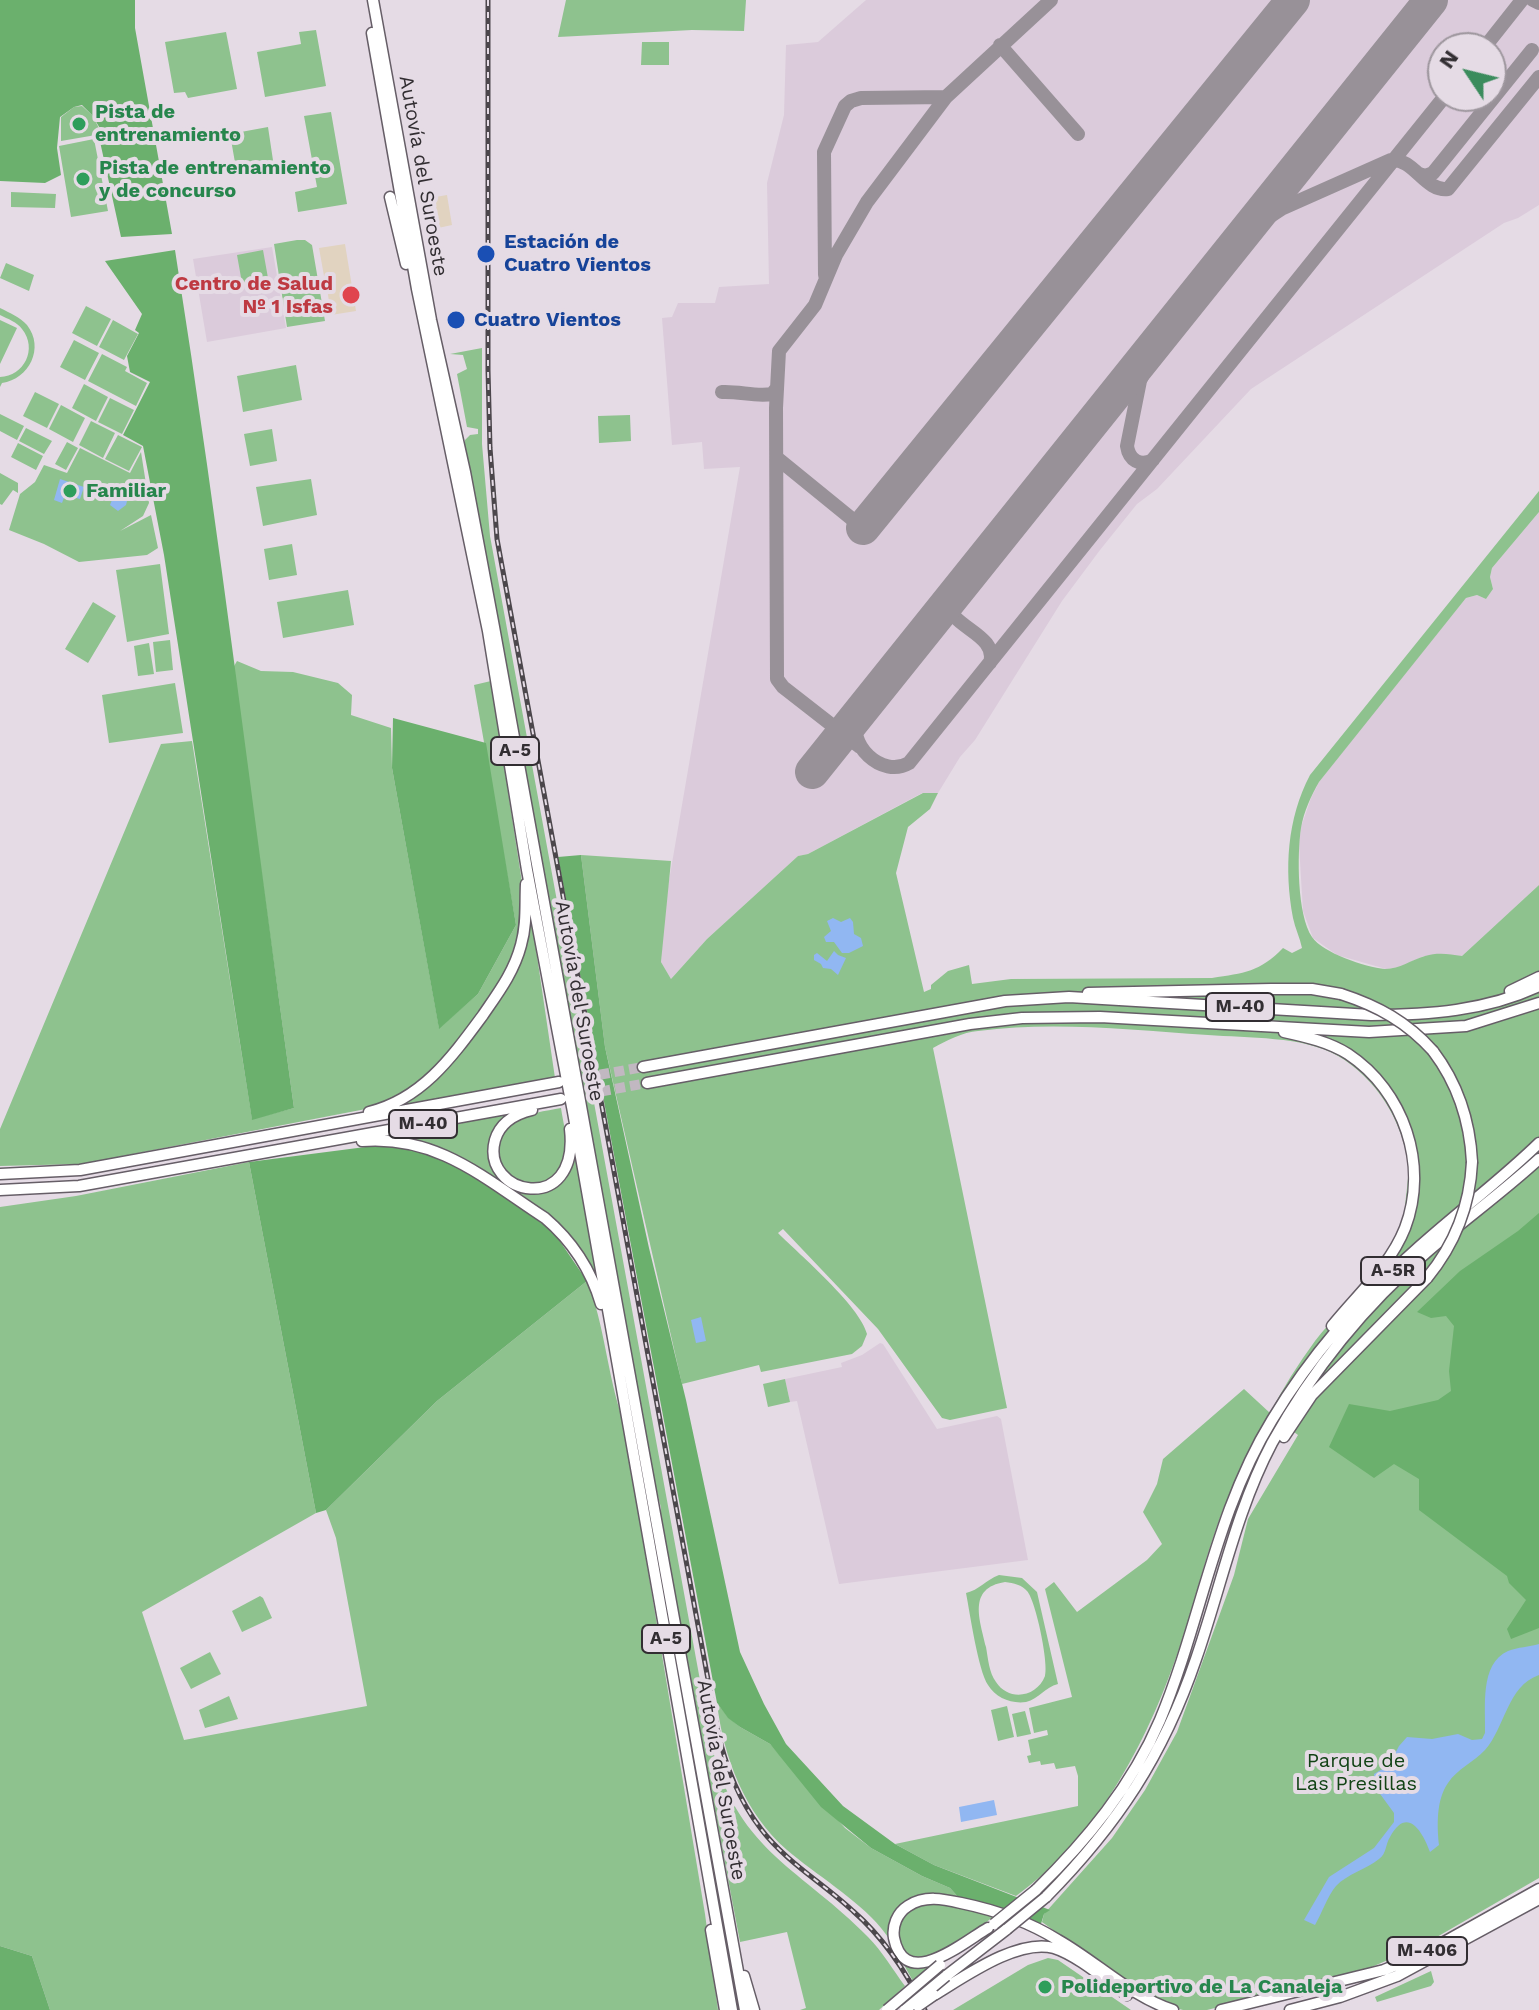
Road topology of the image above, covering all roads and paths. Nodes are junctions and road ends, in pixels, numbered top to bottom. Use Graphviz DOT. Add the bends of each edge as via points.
graph roads {
  1 [pos="366,0"];
  2 [pos="373,0"];
  3 [pos="390,197"];
  4 [pos="429,351"];
  5 [pos="527,870"];
  6 [pos="1539,977"];
  7 [pos="1539,986"];
  8 [pos="551,997"];
  9 [pos="1069,997"];
  10 [pos="1539,1003"];
  11 [pos="1480,1006"];
  12 [pos="1215,1023"];
  13 [pos="643,1067"];
  14 [pos="559,1082"];
  15 [pos="647,1083"];
  16 [pos="346,1120"];
  17 [pos="1539,1143"];
  18 [pos="284,1150"];
  19 [pos="1539,1159"];
  20 [pos="0,1174"];
  21 [pos="0,1190"];
  22 [pos="618,1370"];
  23 [pos="1271,1421"];
  24 [pos="1243,1511"];
  25 [pos="691,1785"];
  26 [pos="1539,1889"];
  27 [pos="1539,1899"];
  28 [pos="991,1926"];
  29 [pos="730,1928"];
  30 [pos="1312,2004"];
  31 [pos="725,2010"];
  32 [pos="732,2010"];
  33 [pos="745,2010"];
  34 [pos="754,2010"];
  35 [pos="887,2010"];
  36 [pos="905,2010"];
  37 [pos="913,2010"];
  38 [pos="1153,2010"];
  39 [pos="1173,2010"];
  40 [pos="1222,2010"];
  41 [pos="1281,2010"];
  42 [pos="1290,2010"];
  1 -- 4 [label="highway, Autovía del Suroeste / A-5"];
  2 -- 29 [label="highway, Autovía del Suroeste / A-5" via="491,612"];
  3 -- 4 [label="highway"];
  4 -- 5 [label="highway, Autovía del Suroeste / A-5" via="488,631"];
  5 -- 8 [label="highway, Autovía del Suroeste / A-5"];
  5 -- 16 [label="highway" via="526,926 513,967 463,1042 417,1091"];
  6 -- 11 [label="highway"];
  7 -- 11 [label="highway, M-40"];
  8 -- 18 [label="highway, M-40" via="571,1139 569,1162 548,1185 516,1186 496,1165 493,1150 508,1120 561,1099"];
  8 -- 22 [label="highway, Autovía del Suroeste / A-5"];
  9 -- 11 [label="highway, M-40" via="1371,1015"];
  9 -- 13 [label="highway, M-40" via="962,1008"];
  9 -- 24 [label="highway, bridge" via="1094,992 1271,989 1341,994 1386,1012 1413,1031 1433,1051 1461,1101 1472,1162 1458,1230 1427,1278 1312,1395"];
  10 -- 12 [label="highway, M-40" via="1466,1026 1429,1029 1369,1032"];
  12 -- 15 [label="highway, M-40" via="1022,1018"];
  12 -- 23 [label="highway" via="1311,1038 1346,1053 1392,1100 1414,1163 1411,1204 1393,1251 1316,1346"];
  14 -- 16 [label="highway, M-40"];
  16 -- 20 [label="highway, M-40" via="80,1170"];
  17 -- 23 [label="highway, A-5R" via="1385,1278 1320,1349"];
  18 -- 21 [label="highway, M-40" via="79,1186"];
  18 -- 22 [label="highway" via="382,1140 413,1143 486,1179 552,1224 581,1258 600,1300"];
  19 -- 24 [label="highway, A-5R" via="1428,1250 1356,1322 1272,1444"];
  22 -- 25 [label="highway, Autovía del Suroeste / A-5"];
  23 -- 28 [label="highway, A-5R, bridge" via="1218,1539 1188,1642 1143,1755 1079,1846"];
  24 -- 36 [label="highway, A-5R, bridge" via="1171,1726 1129,1800 1046,1897"];
  25 -- 31 [label="highway"];
  25 -- 32 [label="highway, Autovía del Suroeste / A-5"];
  26 -- 40 [label="highway, M-406" via="1393,1967"];
  27 -- 30 [label="highway, M-406" via="1410,1970"];
  28 -- 35 [label="highway, A-5R, bridge"];
  28 -- 39 [label="highway" via="944,1957 918,1963 902,1954 894,1933 902,1911 920,1900 985,1908 1060,1940 1140,1996"];
  29 -- 33 [label="highway, Autovía del Suroeste / A-5"];
  29 -- 34 [label="highway"];
  30 -- 41 [label="highway"];
  30 -- 42 [label="highway, M-406"];
  37 -- 38 [label="highway, bridge" via="992,1961 1053,1948"];
}
